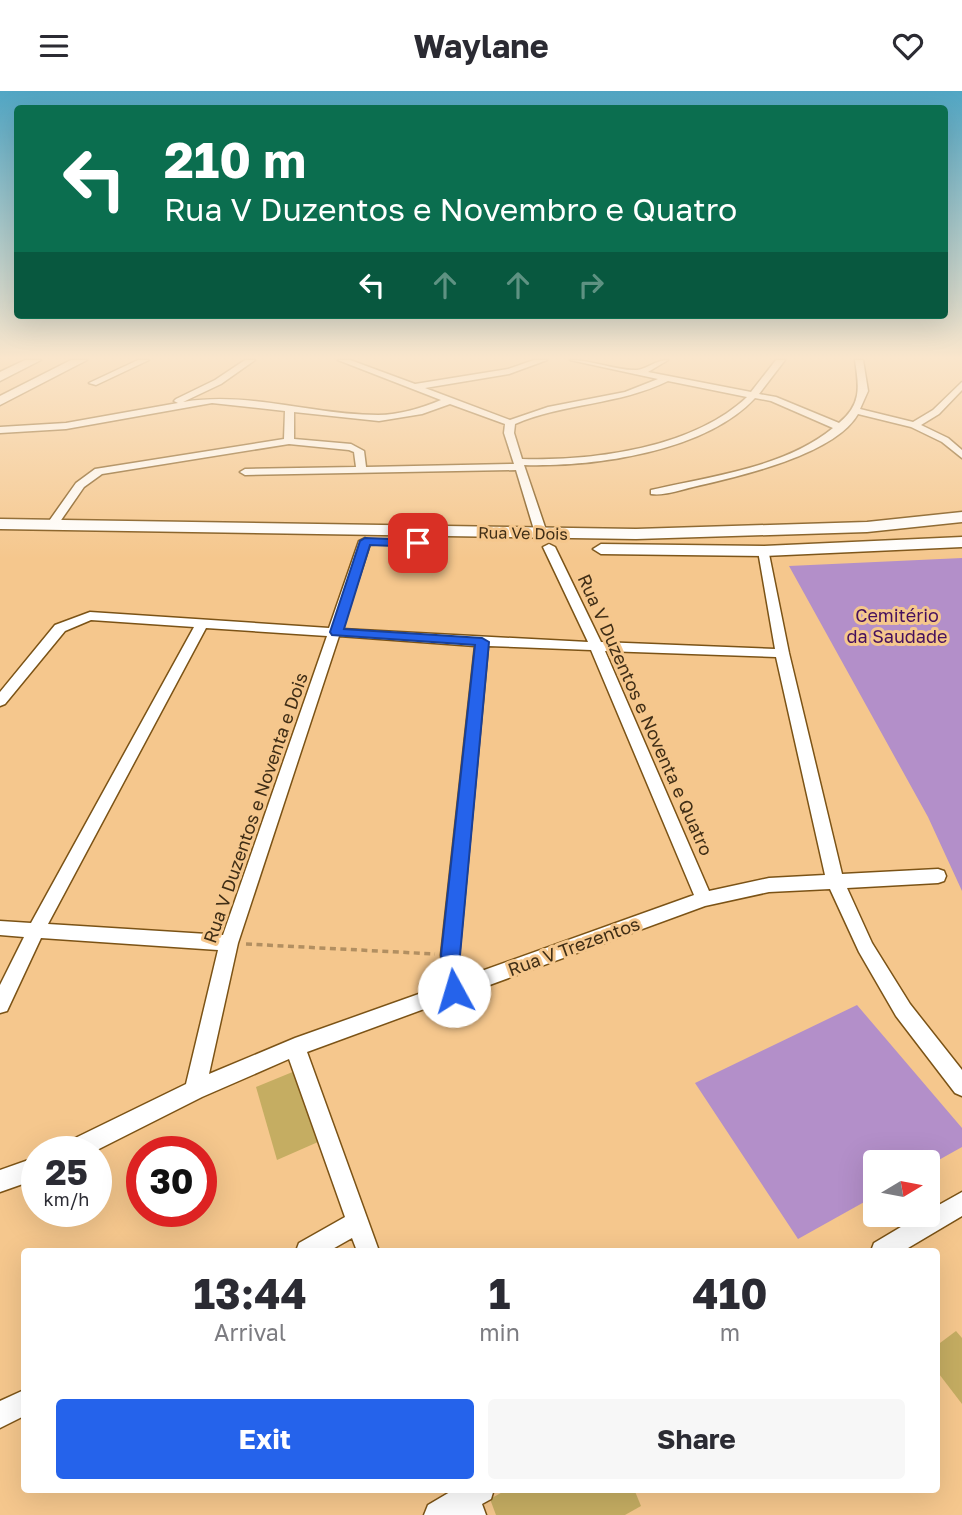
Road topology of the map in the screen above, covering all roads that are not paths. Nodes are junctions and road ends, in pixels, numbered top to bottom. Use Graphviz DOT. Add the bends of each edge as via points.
graph roads {
  1 [pos="65,426"];
  2 [pos="289,426"];
  3 [pos="510,426"];
  4 [pos="707,426"];
  5 [pos="840,426"];
  6 [pos="917,426"];
  7 [pos="0,430"];
  8 [pos="962,439"];
  9 [pos="945,440"];
  10 [pos="289,441"];
  11 [pos="962,455"];
  12 [pos="519,464"];
  13 [pos="361,470"];
  14 [pos="245,472"];
  15 [pos="655,492"];
  16 [pos="962,517"];
  17 [pos="0,524"];
  18 [pos="53,524"];
  19 [pos="0,536"];
  20 [pos="545,540"];
  21 [pos="365,541"];
  22 [pos="962,542"];
  23 [pos="764,551"];
  24 [pos="201,625"];
  25 [pos="336,632"];
  26 [pos="482,642"];
  27 [pos="596,646"];
  28 [pos="782,653"];
  29 [pos="0,701"];
  30 [pos="938,876"];
  31 [pos="835,881"];
  32 [pos="704,899"];
  33 [pos="0,928"];
  34 [pos="36,930"];
  35 [pos="229,943"];
  36 [pos="454,991"];
  37 [pos="0,1005"];
  38 [pos="295,1047"];
  39 [pos="962,1086"];
  40 [pos="195,1090"];
  41 [pos="103,1136"];
  42 [pos="21,1174"];
  43 [pos="0,1181"];
  44 [pos="962,1203"];
  45 [pos="357,1223"];
  46 [pos="312,1248"];
  47 [pos="367,1248"];
  48 [pos="886,1248"];
  49 [pos="21,1404"];
  50 [pos="0,1415"];
  51 [pos="470,1498"];
  52 [pos="438,1515"];
  1 -- 7 [label="street" via="31,440 23,440 25,430"];
  2 -- 10 [label="street"];
  3 -- 12 [label="street, Rua V Duzentos e Noventa e Quatro"];
  4 -- 12 [label="street" via="634,451 567,463"];
  5 -- 15 [label="street" via="795,455"];
  6 -- 9 [label="street"];
  8 -- 9 [label="street"];
  9 -- 11 [label="street"];
  10 -- 13 [label="street" via="351,447 359,451"];
  10 -- 18 [label="street" via="99,471 80,485"];
  12 -- 13 [label="street"];
  12 -- 20 [label="street, Rua V Duzentos e Noventa e Quatro"];
  13 -- 14 [label="street"];
  16 -- 20 [label="main road, Rua Ve Dois" via="910,525"];
  17 -- 18 [label="main road, Rua Ve Dois"];
  18 -- 20 [label="main road, Rua Ve Dois"];
  19 -- 21 [label="main road, Rua Ve Dois"];
  20 -- 21 [label="main road, Rua Ve Dois"];
  20 -- 23 [label="main road, Rua Ve Dois"];
  20 -- 27 [label="street, Rua V Duzentos e Noventa e Quatro"];
  21 -- 25 [label="street, Rua V Duzentos e Noventa e Dois"];
  22 -- 23 [label="main road, Rua Ve Dois"];
  23 -- 28 [label="street"];
  24 -- 25 [label="street"];
  24 -- 29 [label="street" via="90,616 60,628"];
  24 -- 34 [label="street"];
  25 -- 26 [label="street"];
  25 -- 35 [label="street, Rua V Duzentos e Noventa e Dois"];
  26 -- 27 [label="street"];
  26 -- 36 [label="street" via="450,955"];
  27 -- 28 [label="street"];
  27 -- 32 [label="street, Rua V Duzentos e Noventa e Quatro"];
  28 -- 31 [label="street"];
  30 -- 31 [label="street, Rua V Trezentos"];
  31 -- 32 [label="street, Rua V Trezentos" via="769,885"];
  31 -- 39 [label="street" via="865,947 903,1010"];
  32 -- 36 [label="street, Rua V Trezentos"];
  33 -- 34 [label="street"];
  34 -- 35 [label="street"];
  34 -- 37 [label="street"];
  35 -- 40 [label="street, Rua V Duzentos e Noventa e Dois"];
  36 -- 38 [label="street, Rua V Trezentos"];
  38 -- 40 [label="street, Rua V Trezentos"];
  38 -- 45 [label="street"];
  40 -- 41 [label="street, Rua V Trezentos"];
  42 -- 43 [label="street"];
  44 -- 48 [label="street"];
  45 -- 46 [label="street"];
  45 -- 47 [label="street"];
  49 -- 50 [label="street"];
  51 -- 52 [label="street"];
}
